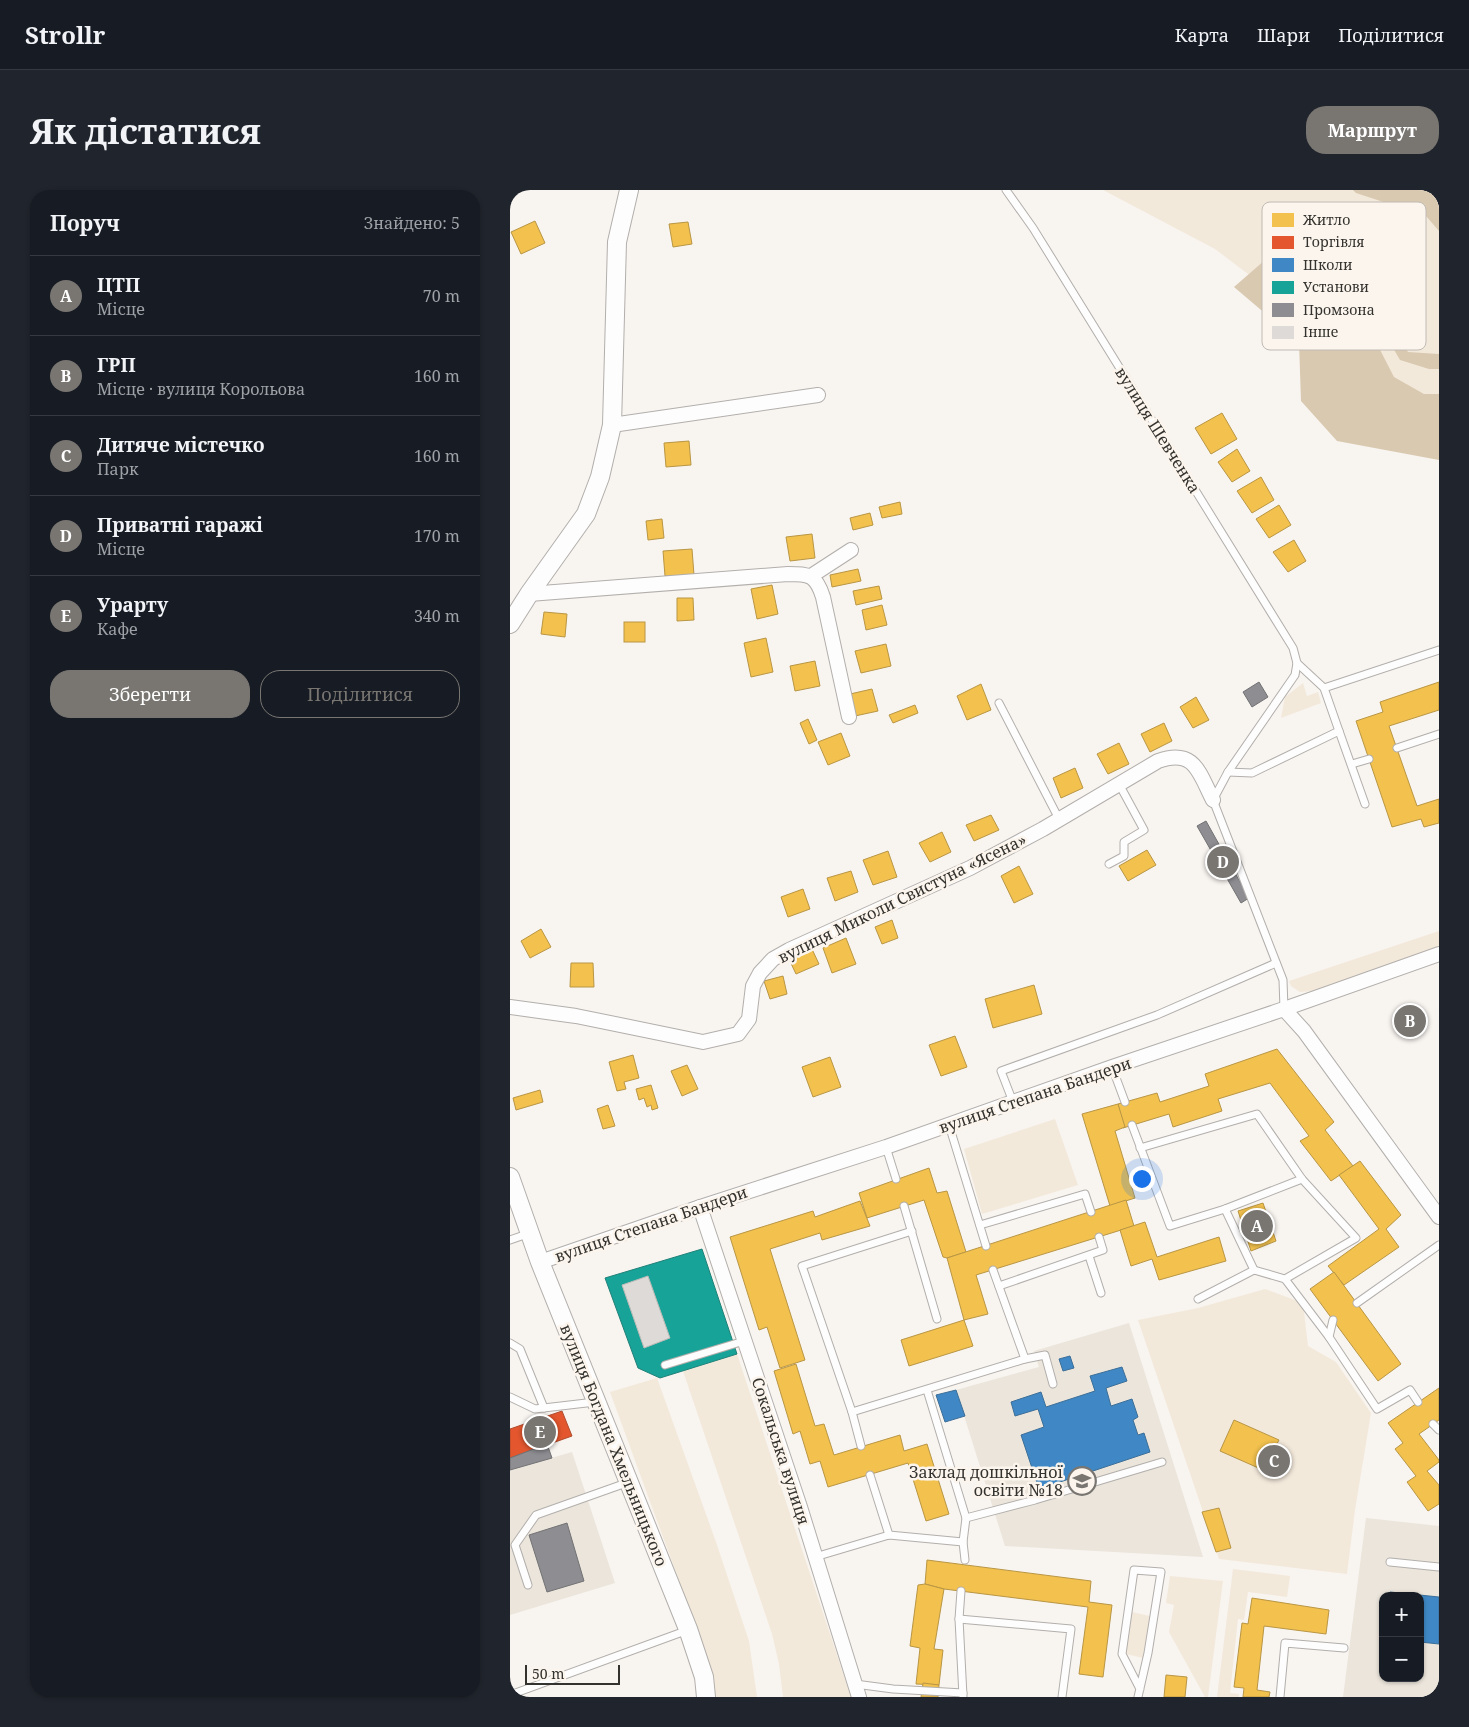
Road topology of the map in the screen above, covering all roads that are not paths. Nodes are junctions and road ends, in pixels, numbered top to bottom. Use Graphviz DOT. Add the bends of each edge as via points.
graph roads {
  1 [pos="629,190"];
  2 [pos="1006,190"];
  3 [pos="818,395"];
  4 [pos="612,425"];
  5 [pos="851,550"];
  6 [pos="811,576"];
  7 [pos="529,594"];
  8 [pos="510,624"];
  9 [pos="1439,650"];
  10 [pos="1297,663"];
  11 [pos="1324,688"];
  12 [pos="999,703"];
  13 [pos="850,717"];
  14 [pos="1339,731"];
  15 [pos="1439,734"];
  16 [pos="1397,748"];
  17 [pos="1369,759"];
  18 [pos="1352,764"];
  19 [pos="1228,772"];
  20 [pos="1119,784"];
  21 [pos="1213,800"];
  22 [pos="1365,804"];
  23 [pos="1059,819"];
  24 [pos="1109,864"];
  25 [pos="1439,954"];
  26 [pos="1276,963"];
  27 [pos="510,1007"];
  28 [pos="1284,1009"];
  29 [pos="1112,1067"];
  30 [pos="1013,1102"];
  31 [pos="1125,1102"];
  32 [pos="949,1125"];
  33 [pos="1132,1125"];
  34 [pos="886,1147"];
  35 [pos="1140,1148"];
  36 [pos="510,1177"];
  37 [pos="1302,1178"];
  38 [pos="896,1179"];
  39 [pos="904,1206"];
  40 [pos="700,1207"];
  41 [pos="1225,1209"];
  42 [pos="1091,1212"];
  43 [pos="1439,1217"];
  44 [pos="980,1225"];
  45 [pos="912,1231"];
  46 [pos="530,1233"];
  47 [pos="1099,1237"];
  48 [pos="510,1240"];
  49 [pos="986,1246"];
  50 [pos="1439,1246"];
  51 [pos="1089,1256"];
  52 [pos="540,1262"];
  53 [pos="993,1270"];
  54 [pos="1254,1270"];
  55 [pos="1285,1279"];
  56 [pos="999,1286"];
  57 [pos="1102,1293"];
  58 [pos="1198,1299"];
  59 [pos="1357,1303"];
  60 [pos="937,1319"];
  61 [pos="1333,1320"];
  62 [pos="1329,1337"];
  63 [pos="744,1341"];
  64 [pos="510,1344"];
  65 [pos="1025,1359"];
  66 [pos="665,1365"];
  67 [pos="1053,1384"];
  68 [pos="927,1390"];
  69 [pos="510,1397"];
  70 [pos="598,1402"];
  71 [pos="1418,1402"];
  72 [pos="544,1408"];
  73 [pos="852,1412"];
  74 [pos="1433,1424"];
  75 [pos="1439,1430"];
  76 [pos="861,1446"];
  77 [pos="1162,1462"];
  78 [pos="870,1475"];
  79 [pos="629,1482"];
  80 [pos="966,1518"];
  81 [pos="889,1535"];
  82 [pos="963,1542"];
  83 [pos="815,1558"];
  84 [pos="965,1560"];
  85 [pos="1390,1562"];
  86 [pos="1439,1567"];
  87 [pos="528,1585"];
  88 [pos="961,1591"];
  89 [pos="958,1619"];
  90 [pos="688,1629"];
  91 [pos="1344,1648"];
  92 [pos="1140,1689"];
  93 [pos="857,1691"];
  94 [pos="510,1695"];
  95 [pos="963,1695"];
  96 [pos="706,1697"];
  97 [pos="1062,1697"];
  98 [pos="1138,1697"];
  99 [pos="1280,1697"];
  1 -- 4 [label="street" via="617,242"];
  2 -- 10 [label="lane, вулиця Шевченка" via="1293,648"];
  3 -- 4 [label="street"];
  4 -- 7 [label="street" via="600,477 586,514"];
  5 -- 6 [label="street"];
  6 -- 7 [label="street" via="788,574"];
  6 -- 13 [label="street" via="818,583 823,597"];
  7 -- 8 [label="street"];
  9 -- 11 [label="lane"];
  10 -- 11 [label="lane"];
  10 -- 19 [label="lane" via="1295,675"];
  11 -- 14 [label="lane"];
  12 -- 23 [label="lane"];
  14 -- 18 [label="lane"];
  14 -- 19 [label="lane" via="1252,773"];
  15 -- 16 [label="lane"];
  17 -- 18 [label="lane"];
  18 -- 22 [label="lane"];
  19 -- 21 [label="lane"];
  20 -- 21 [label="street, вулиця Миколи Свистуна «Ясена»" via="1171,756 1194,764"];
  20 -- 23 [label="street, вулиця Миколи Свистуна «Ясена»"];
  20 -- 24 [label="lane" via="1144,830 1124,842 1124,856"];
  21 -- 26 [label="lane"];
  23 -- 27 [label="street, вулиця Миколи Свистуна «Ясена»" via="970,868 773,960 753,986 749,1018 738,1034 704,1042 566,1014"];
  25 -- 28 [label="street, вулиця Степана Бандери"];
  26 -- 28 [label="lane" via="1283,980"];
  26 -- 30 [label="lane" via="1157,1015 1001,1071"];
  28 -- 29 [label="street, вулиця Степана Бандери"];
  28 -- 43 [label="street" via="1304,1031"];
  29 -- 30 [label="street, вулиця Степана Бандери"];
  29 -- 31 [label="lane"];
  30 -- 32 [label="street, вулиця Степана Бандери"];
  32 -- 34 [label="street, вулиця Степана Бандери"];
  32 -- 44 [label="lane"];
  33 -- 35 [label="lane"];
  34 -- 38 [label="lane"];
  34 -- 40 [label="street, вулиця Степана Бандери"];
  35 -- 37 [label="lane" via="1257,1114"];
  35 -- 41 [label="lane" via="1170,1226"];
  36 -- 46 [label="street, вулиця Богдана Хмельницького"];
  37 -- 41 [label="lane"];
  37 -- 55 [label="lane" via="1356,1238"];
  39 -- 45 [label="lane"];
  40 -- 52 [label="street, вулиця Степана Бандери"];
  40 -- 63 [label="street, Сокальська вулиця"];
  41 -- 54 [label="lane"];
  42 -- 44 [label="lane" via="1085,1194"];
  44 -- 49 [label="lane"];
  45 -- 60 [label="lane"];
  45 -- 73 [label="lane" via="802,1266"];
  46 -- 48 [label="lane"];
  46 -- 52 [label="street, вулиця Богдана Хмельницького"];
  47 -- 51 [label="lane" via="1103,1250"];
  50 -- 59 [label="lane"];
  51 -- 56 [label="lane"];
  51 -- 57 [label="lane"];
  52 -- 70 [label="street, вулиця Богдана Хмельницького"];
  53 -- 56 [label="lane"];
  54 -- 55 [label="lane"];
  54 -- 58 [label="lane"];
  55 -- 62 [label="lane"];
  56 -- 65 [label="lane"];
  61 -- 62 [label="lane"];
  62 -- 71 [label="lane" via="1377,1409 1410,1390"];
  63 -- 66 [label="lane"];
  63 -- 83 [label="street, Сокальська вулиця"];
  64 -- 72 [label="lane" via="520,1349"];
  65 -- 67 [label="lane" via="1045,1355"];
  65 -- 68 [label="lane"];
  68 -- 73 [label="lane"];
  68 -- 80 [label="lane"];
  69 -- 72 [label="lane" via="535,1409"];
  70 -- 72 [label="lane"];
  70 -- 79 [label="street, вулиця Богдана Хмельницького"];
  73 -- 76 [label="lane"];
  74 -- 75 [label="lane"];
  77 -- 80 [label="lane"];
  78 -- 81 [label="lane"];
  79 -- 87 [label="lane" via="536,1515 515,1545"];
  79 -- 90 [label="street, вулиця Богдана Хмельницького"];
  80 -- 82 [label="lane"];
  81 -- 82 [label="lane"];
  81 -- 83 [label="lane"];
  82 -- 84 [label="lane"];
  83 -- 93 [label="street, Сокальська вулиця"];
  85 -- 86 [label="lane"];
  88 -- 89 [label="lane"];
  89 -- 95 [label="lane"];
  89 -- 97 [label="lane" via="1071,1630"];
  90 -- 94 [label="lane"];
  90 -- 96 [label="street, вулиця Богдана Хмельницького" via="704,1677"];
  91 -- 99 [label="lane" via="1286,1643"];
  92 -- 92 [label="lane" via="1122,1654 1134,1570 1161,1572"];
  92 -- 98 [label="lane"];
  93 -- 95 [label="lane" via="893,1689"];
}
